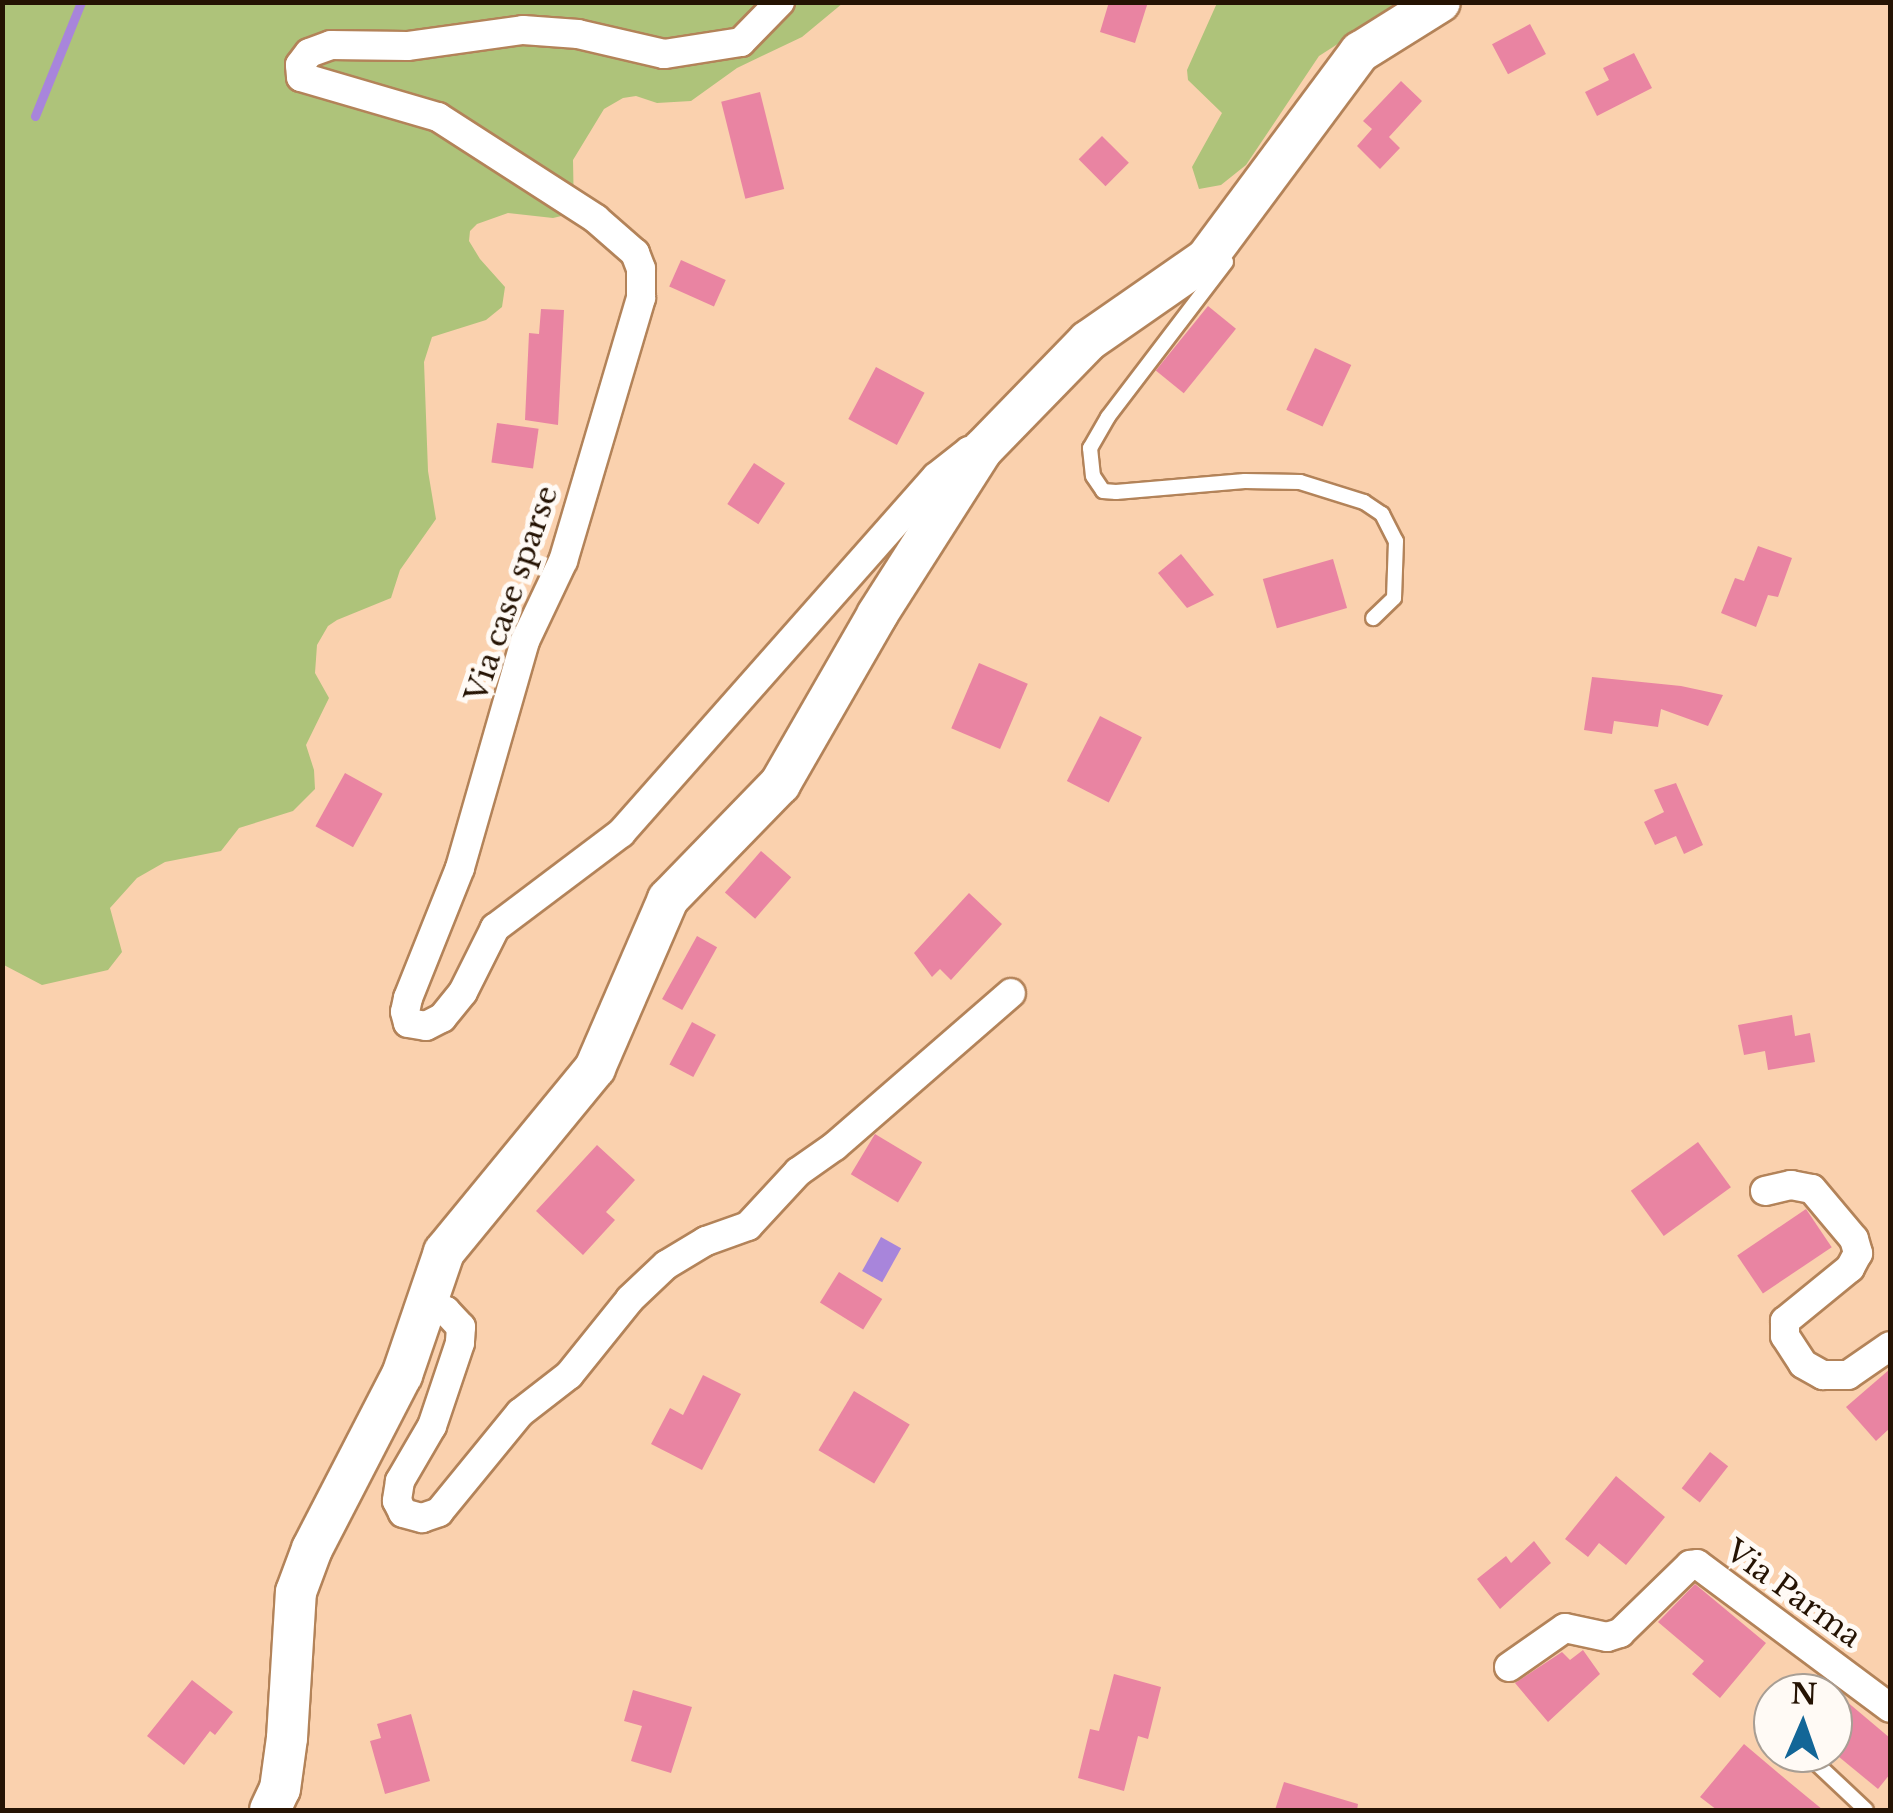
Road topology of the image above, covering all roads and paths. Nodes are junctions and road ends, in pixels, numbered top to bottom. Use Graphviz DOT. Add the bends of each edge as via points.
graph roads {
  1 [pos="780,2"];
  2 [pos="1440,2"];
  3 [pos="1232,224"];
  4 [pos="982,450"];
  5 [pos="1373,618"];
  6 [pos="1011,994"];
  7 [pos="1765,1191"];
  8 [pos="425,1304"];
  9 [pos="1890,1346"];
  10 [pos="1509,1667"];
  11 [pos="1890,1708"];
  12 [pos="1827,1773"];
  13 [pos="270,1810"];
  14 [pos="1866,1810"];
  1 -- 4 [label="street, Via case sparse" via="741,42 664,54 578,34 523,30 407,46 330,45 309,52 300,65 301,77 438,117 596,219 635,252 641,268 641,298 563,561 525,641 460,868 408,998 408,1023 426,1026 442,1018 496,928 621,834 936,477 969,451"];
  2 -- 3 [label="street" via="1360,52"];
  3 -- 4 [label="street" via="1206,259 1088,340"];
  3 -- 5 [label="lane" via="1238,238 1223,268 1090,448 1092,476 1103,491 1300,482 1364,502 1382,514 1396,540 1394,598"];
  4 -- 8 [label="street" via="780,784 668,899 595,1068 444,1252"];
  6 -- 8 [label="street" via="798,1172 748,1226 666,1265 568,1375 520,1413 438,1512 422,1518 403,1513 396,1502 400,1481 432,1426 461,1327 446,1311"];
  7 -- 9 [label="street" via="1812,1189 1854,1238 1858,1253 1850,1268 1785,1320 1784,1336 1803,1364 1822,1375 1848,1375"];
  8 -- 13 [label="street" via="402,1376 296,1592 287,1738"];
  10 -- 11 [label="street, Via Parma" via="1565,1628 1607,1637 1620,1633 1698,1564"];
  12 -- 14 [label="lane"];
}
